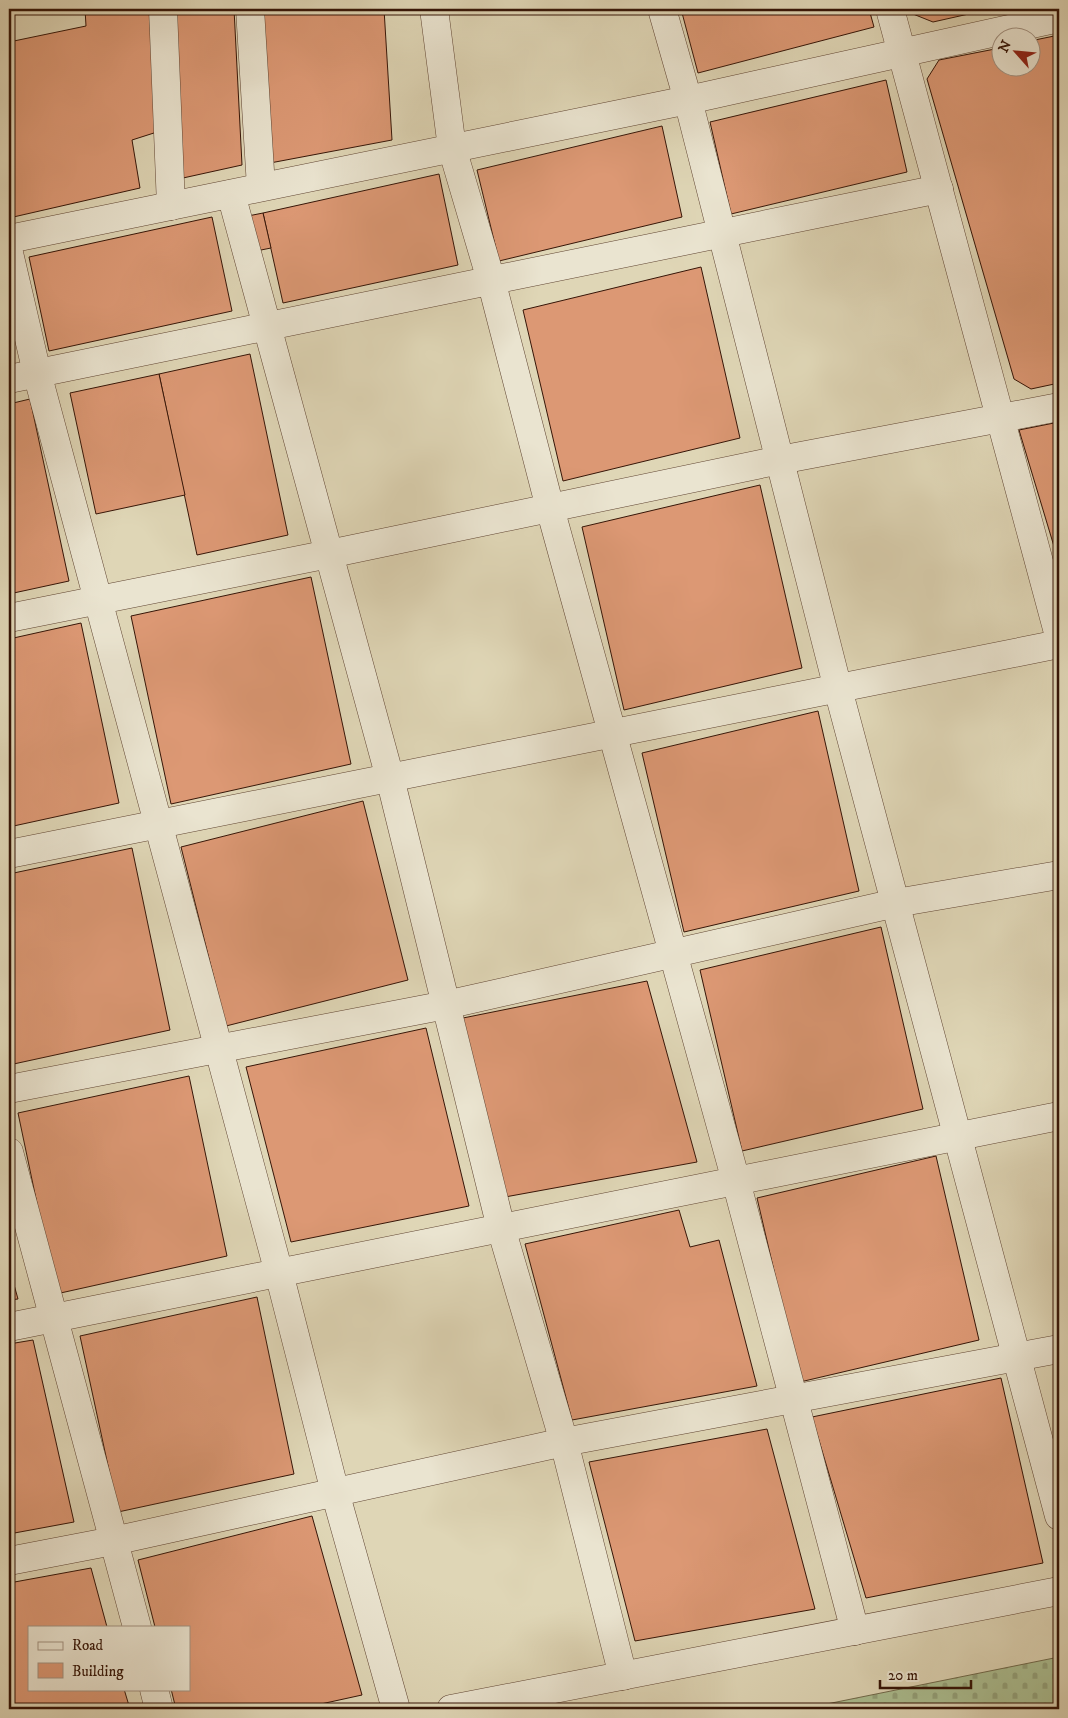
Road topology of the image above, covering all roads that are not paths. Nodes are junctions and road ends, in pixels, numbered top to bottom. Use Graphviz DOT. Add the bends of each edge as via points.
graph roads {
  1 [pos="163,9"];
  2 [pos="250,9"];
  3 [pos="434,9"];
  4 [pos="662,9"];
  5 [pos="890,9"];
  6 [pos="1059,18"];
  7 [pos="902,52"];
  8 [pos="688,100"];
  9 [pos="452,148"];
  10 [pos="261,188"];
  11 [pos="939,189"];
  12 [pos="231,194"];
  13 [pos="171,206"];
  14 [pos="722,231"];
  15 [pos="9,239"];
  16 [pos="9,253"];
  17 [pos="491,280"];
  18 [pos="268,327"];
  19 [pos="37,373"];
  20 [pos="9,379"];
  21 [pos="1059,407"];
  22 [pos="1001,419"];
  23 [pos="780,460"];
  24 [pos="550,508"];
  25 [pos="329,554"];
  26 [pos="98,600"];
  27 [pos="9,618"];
  28 [pos="1059,636"];
  29 [pos="1059,644"];
  30 [pos="838,689"];
  31 [pos="612,734"];
  32 [pos="390,778"];
  33 [pos="158,824"];
  34 [pos="9,854"];
  35 [pos="1059,875"];
  36 [pos="896,903"];
  37 [pos="673,954"];
  38 [pos="446,1005"];
  39 [pos="218,1049"];
  40 [pos="9,1089"];
  41 [pos="1059,1116"];
  42 [pos="959,1136"];
  43 [pos="9,1152"];
  44 [pos="736,1181"];
  45 [pos="501,1228"];
  46 [pos="279,1273"];
  47 [pos="53,1318"];
  48 [pos="9,1327"];
  49 [pos="1059,1349"];
  50 [pos="1018,1357"];
  51 [pos="793,1399"];
  52 [pos="564,1442"];
  53 [pos="336,1492"];
  54 [pos="1059,1516"];
  55 [pos="113,1541"];
  56 [pos="9,1561"];
  57 [pos="1059,1591"];
  58 [pos="137,1626"];
  59 [pos="855,1631"];
  60 [pos="623,1676"];
  61 [pos="154,1690"];
  62 [pos="159,1709"];
  63 [pos="396,1709"];
  64 [pos="451,1709"];
  1 -- 13 [label="street"];
  2 -- 10 [label="street"];
  3 -- 9 [label="street"];
  4 -- 8 [label="street"];
  5 -- 7 [label="street"];
  6 -- 7 [label="street"];
  7 -- 8 [label="street"];
  7 -- 11 [label="street"];
  8 -- 9 [label="street"];
  8 -- 14 [label="street"];
  9 -- 10 [label="street"];
  9 -- 17 [label="street"];
  10 -- 12 [label="street"];
  11 -- 14 [label="street"];
  11 -- 22 [label="street"];
  12 -- 13 [label="street"];
  12 -- 18 [label="street"];
  13 -- 15 [label="street"];
  14 -- 17 [label="street"];
  14 -- 23 [label="street"];
  16 -- 19 [label="street"];
  17 -- 18 [label="street"];
  17 -- 24 [label="street"];
  18 -- 19 [label="street"];
  18 -- 25 [label="street"];
  19 -- 20 [label="street"];
  19 -- 26 [label="street"];
  21 -- 22 [label="street"];
  22 -- 23 [label="street"];
  22 -- 28 [label="street"];
  23 -- 24 [label="street"];
  23 -- 30 [label="street"];
  24 -- 25 [label="street"];
  24 -- 31 [label="street"];
  25 -- 26 [label="street"];
  25 -- 32 [label="street"];
  26 -- 27 [label="street"];
  26 -- 33 [label="street"];
  29 -- 30 [label="street"];
  30 -- 31 [label="street"];
  30 -- 36 [label="street"];
  31 -- 32 [label="street"];
  31 -- 37 [label="street"];
  32 -- 33 [label="street"];
  32 -- 38 [label="street"];
  33 -- 34 [label="street"];
  33 -- 39 [label="street"];
  35 -- 36 [label="street"];
  36 -- 37 [label="street"];
  36 -- 42 [label="street"];
  37 -- 38 [label="street"];
  37 -- 44 [label="street"];
  38 -- 39 [label="street"];
  38 -- 45 [label="street"];
  39 -- 40 [label="street"];
  39 -- 46 [label="street"];
  41 -- 42 [label="street"];
  42 -- 44 [label="street"];
  42 -- 50 [label="street"];
  43 -- 47 [label="street"];
  44 -- 45 [label="street"];
  44 -- 51 [label="street"];
  45 -- 46 [label="street"];
  45 -- 52 [label="street"];
  46 -- 47 [label="street"];
  46 -- 53 [label="street"];
  47 -- 48 [label="street"];
  47 -- 55 [label="street"];
  49 -- 50 [label="street"];
  50 -- 51 [label="street"];
  50 -- 54 [label="street"];
  51 -- 52 [label="street"];
  51 -- 59 [label="street"];
  52 -- 53 [label="street"];
  52 -- 60 [label="street"];
  53 -- 55 [label="street"];
  53 -- 63 [label="street"];
  55 -- 56 [label="street"];
  55 -- 58 [label="street"];
  57 -- 59 [label="street"];
  59 -- 60 [label="street"];
  60 -- 64 [label="street"];
  61 -- 62 [label="street"];
}
